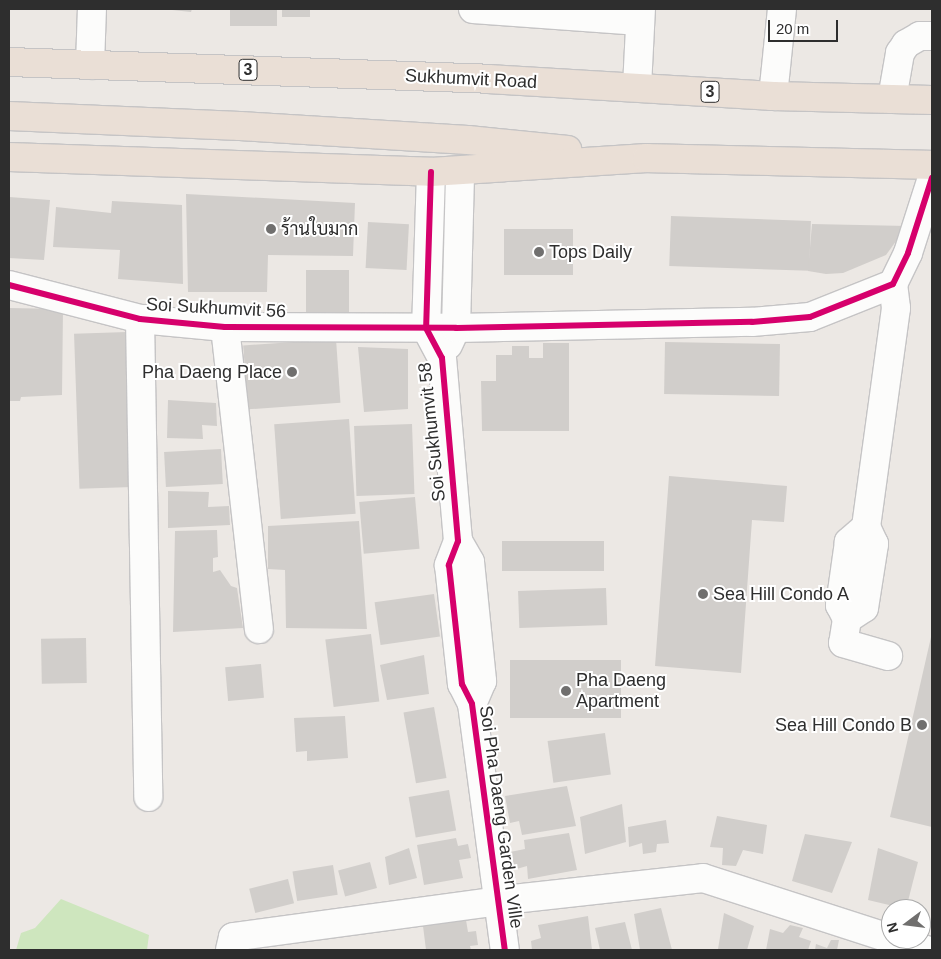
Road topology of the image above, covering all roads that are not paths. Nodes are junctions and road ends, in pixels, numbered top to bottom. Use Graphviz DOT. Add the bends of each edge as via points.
graph roads {
  1 [pos="92,9"];
  2 [pos="473,9"];
  3 [pos="782,9"];
  4 [pos="641,15"];
  5 [pos="932,36"];
  6 [pos="9,62"];
  7 [pos="90,65"];
  8 [pos="637,87"];
  9 [pos="773,96"];
  10 [pos="892,99"];
  11 [pos="932,100"];
  12 [pos="9,116"];
  13 [pos="9,157"];
  14 [pos="647,158"];
  15 [pos="932,164"];
  16 [pos="460,171"];
  17 [pos="432,172"];
  18 [pos="932,178"];
  19 [pos="893,284"];
  20 [pos="9,285"];
  21 [pos="140,319"];
  22 [pos="225,326"];
  23 [pos="426,328"];
  24 [pos="456,328"];
  25 [pos="442,358"];
  26 [pos="458,541"];
  27 [pos="259,629"];
  28 [pos="888,656"];
  29 [pos="148,797"];
  30 [pos="498,901"];
  31 [pos="230,950"];
  32 [pos="505,950"];
  33 [pos="926,950"];
  1 -- 7 [label="street"];
  2 -- 4 [label="street"];
  3 -- 9 [label="street"];
  4 -- 8 [label="street"];
  5 -- 10 [label="street" via="920,36 906,44 900,53"];
  6 -- 7 [label="highway, Sukhumvit Road / 3"];
  7 -- 8 [label="highway, Sukhumvit Road / 3" via="488,78"];
  8 -- 9 [label="highway, Sukhumvit Road / 3"];
  9 -- 10 [label="highway, Sukhumvit Road / 3"];
  10 -- 11 [label="highway, Sukhumvit Road / 3"];
  12 -- 14 [label="highway" via="468,140"];
  13 -- 17 [label="highway"];
  14 -- 15 [label="highway"];
  14 -- 16 [label="highway"];
  16 -- 17 [label="highway"];
  16 -- 24 [label="street, Soi Sukhumvit 58"];
  17 -- 23 [label="street"];
  18 -- 19 [label="street" via="908,253"];
  19 -- 24 [label="street, Soi Sukhumvit 56" via="810,317 752,322"];
  19 -- 28 [label="street" via="896,308 866,527 874,544 864,608 847,619 843,643"];
  20 -- 21 [label="street, Soi Sukhumvit 56"];
  21 -- 22 [label="street, Soi Sukhumvit 56"];
  21 -- 29 [label="street"];
  22 -- 23 [label="street, Soi Sukhumvit 56"];
  22 -- 27 [label="street"];
  23 -- 24 [label="street, Soi Sukhumvit 56"];
  23 -- 25 [label="street, Soi Sukhumvit 58"];
  24 -- 25 [label="street, Soi Sukhumvit 58"];
  25 -- 26 [label="street, Soi Sukhumvit 58"];
  26 -- 30 [label="street, Soi Pha Daeng Garden Ville" via="470,562 482,682 472,704"];
  30 -- 31 [label="street" via="232,937"];
  30 -- 32 [label="street, Soi Pha Daeng Garden Ville"];
  30 -- 33 [label="street" via="703,878"];
}
